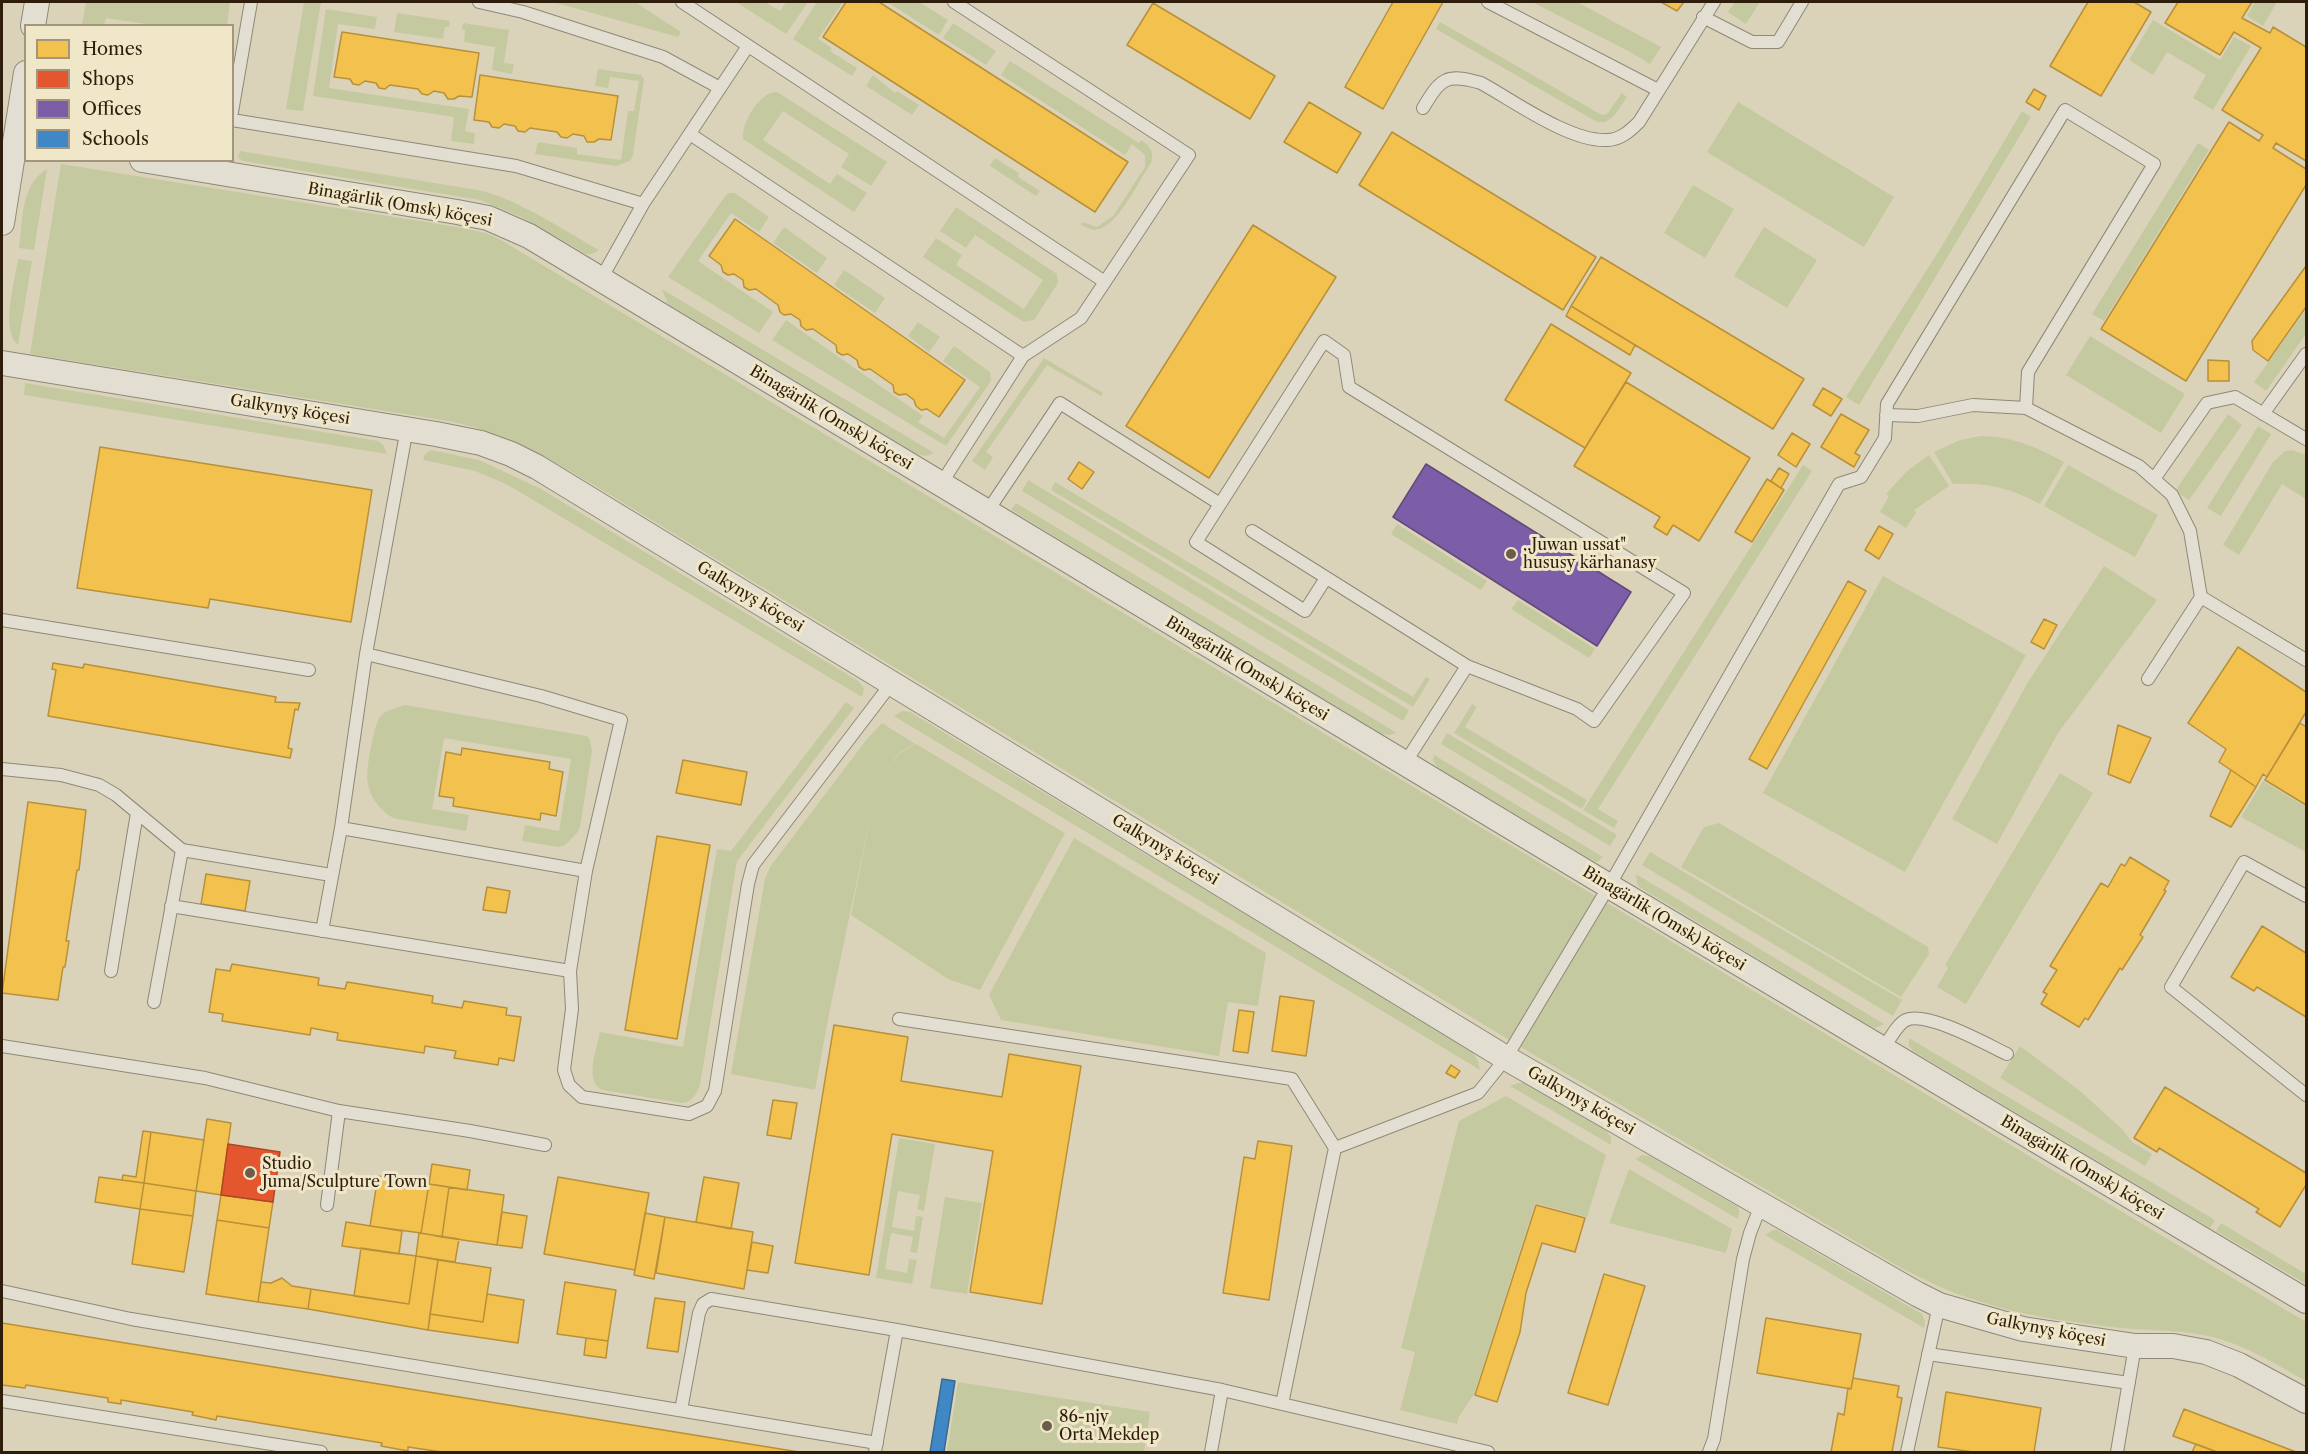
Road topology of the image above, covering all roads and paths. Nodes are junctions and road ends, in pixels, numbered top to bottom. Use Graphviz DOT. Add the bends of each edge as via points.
graph roads {
  1 [pos="37,2"];
  2 [pos="251,2"];
  3 [pos="479,2"];
  4 [pos="682,2"];
  5 [pos="954,2"];
  6 [pos="1488,2"];
  7 [pos="1714,2"];
  8 [pos="1802,2"];
  9 [pos="1703,17"];
  10 [pos="33,24"];
  11 [pos="748,45"];
  12 [pos="24,84"];
  13 [pos="720,88"];
  14 [pos="1658,90"];
  15 [pos="234,100"];
  16 [pos="1423,108"];
  17 [pos="234,120"];
  18 [pos="690,134"];
  19 [pos="14,140"];
  20 [pos="164,162"];
  21 [pos="220,167"];
  22 [pos="643,204"];
  23 [pos="2,223"];
  24 [pos="601,279"];
  25 [pos="1105,282"];
  26 [pos="2307,354"];
  27 [pos="1023,356"];
  28 [pos="2,363"];
  29 [pos="2026,408"];
  30 [pos="2263,414"];
  31 [pos="1886,415"];
  32 [pos="407,428"];
  33 [pos="2307,439"];
  34 [pos="2154,479"];
  35 [pos="941,483"];
  36 [pos="1220,504"];
  37 [pos="987,512"];
  38 [pos="1252,531"];
  39 [pos="1326,578"];
  40 [pos="2201,597"];
  41 [pos="2,620"];
  42 [pos="366,654"];
  43 [pos="2307,660"];
  44 [pos="1467,666"];
  45 [pos="309,670"];
  46 [pos="2148,679"];
  47 [pos="891,684"];
  48 [pos="1405,764"];
  49 [pos="2,769"];
  50 [pos="137,813"];
  51 [pos="341,828"];
  52 [pos="182,850"];
  53 [pos="586,871"];
  54 [pos="331,876"];
  55 [pos="1609,886"];
  56 [pos="2307,896"];
  57 [pos="171,906"];
  58 [pos="322,931"];
  59 [pos="111,971"];
  60 [pos="570,971"];
  61 [pos="154,1002"];
  62 [pos="899,1018"];
  63 [pos="2,1046"];
  64 [pos="1883,1050"];
  65 [pos="2007,1054"];
  66 [pos="1506,1058"];
  67 [pos="2307,1095"];
  68 [pos="339,1111"];
  69 [pos="544,1145"];
  70 [pos="1335,1148"];
  71 [pos="327,1205"];
  72 [pos="1761,1205"];
  73 [pos="2,1291"];
  74 [pos="2307,1301"];
  75 [pos="1939,1305"];
  76 [pos="897,1330"];
  77 [pos="2135,1346"];
  78 [pos="1928,1354"];
  79 [pos="2129,1383"];
  80 [pos="1222,1390"];
  81 [pos="2,1401"];
  82 [pos="2307,1401"];
  83 [pos="1282,1404"];
  84 [pos="681,1410"];
  85 [pos="876,1448"];
  86 [pos="321,1452"];
  87 [pos="1211,1452"];
  88 [pos="1488,1452"];
  89 [pos="1708,1452"];
  90 [pos="1907,1452"];
  91 [pos="2117,1452"];
  1 -- 10 [label="street"];
  2 -- 15 [label="lane"];
  3 -- 13 [label="lane" via="523,12 663,57"];
  4 -- 11 [label="lane"];
  5 -- 25 [label="lane" via="1189,155"];
  6 -- 14 [label="lane"];
  7 -- 9 [label="lane"];
  8 -- 9 [label="lane" via="1778,42 1752,42"];
  9 -- 14 [label="lane"];
  11 -- 13 [label="lane"];
  11 -- 25 [label="lane"];
  12 -- 19 [label="street"];
  13 -- 18 [label="lane"];
  14 -- 16 [label="lane" via="1639,122 1626,134 1610,140 1573,134 1481,83 1466,79 1449,77 1436,86"];
  17 -- 22 [label="lane" via="516,166"];
  18 -- 22 [label="lane"];
  18 -- 27 [label="lane"];
  19 -- 23 [label="street"];
  20 -- 21 [label="street, Binagärlik (Omsk) köçesi"];
  21 -- 24 [label="street, Binagärlik (Omsk) köçesi" via="488,218 529,236"];
  22 -- 24 [label="lane"];
  24 -- 35 [label="street, Binagärlik (Omsk) köçesi"];
  25 -- 27 [label="lane" via="1081,318"];
  26 -- 30 [label="lane"];
  27 -- 35 [label="lane"];
  28 -- 32 [label="street, Galkynyş köçesi"];
  29 -- 31 [label="lane" via="1973,405 1918,416"];
  29 -- 31 [label="lane" via="2028,372 2154,164 2065,110 1887,404"];
  29 -- 34 [label="lane" via="2139,466"];
  30 -- 33 [label="lane"];
  30 -- 34 [label="lane" via="2235,397 2208,404"];
  31 -- 55 [label="lane" via="1885,438 1861,477 1839,484"];
  32 -- 42 [label="lane"];
  32 -- 47 [label="street, Galkynyş köçesi" via="481,443 537,467"];
  34 -- 40 [label="lane" via="2172,495 2190,531"];
  35 -- 37 [label="street, Binagärlik (Omsk) köçesi"];
  36 -- 37 [label="lane" via="1060,403"];
  36 -- 39 [label="lane" via="1196,542 1305,611"];
  36 -- 44 [label="lane" via="1324,341 1344,355 1349,387 1684,593 1594,722 1577,709"];
  37 -- 48 [label="street, Binagärlik (Omsk) köçesi"];
  38 -- 39 [label="lane"];
  39 -- 44 [label="lane"];
  40 -- 43 [label="lane"];
  40 -- 46 [label="lane"];
  41 -- 45 [label="lane"];
  42 -- 51 [label="lane"];
  42 -- 53 [label="lane" via="541,696 621,720"];
  44 -- 48 [label="lane"];
  47 -- 60 [label="lane" via="753,865 715,1091 707,1106 689,1114 582,1097 569,1085 564,1070 572,1009"];
  47 -- 66 [label="street, Galkynyş köçesi"];
  48 -- 55 [label="street, Binagärlik (Omsk) köçesi"];
  49 -- 50 [label="lane" via="61,775 99,785"];
  50 -- 52 [label="lane"];
  50 -- 59 [label="lane"];
  51 -- 53 [label="lane"];
  51 -- 54 [label="lane"];
  52 -- 54 [label="lane"];
  52 -- 57 [label="lane"];
  53 -- 60 [label="lane"];
  54 -- 58 [label="lane"];
  55 -- 64 [label="street, Binagärlik (Omsk) köçesi"];
  55 -- 66 [label="lane"];
  56 -- 67 [label="lane" via="2244,862 2171,987"];
  57 -- 58 [label="lane"];
  57 -- 61 [label="lane"];
  58 -- 60 [label="lane"];
  62 -- 70 [label="lane" via="1292,1079"];
  63 -- 68 [label="lane" via="205,1078"];
  64 -- 65 [label="lane" via="1904,1021 1915,1018 1939,1023"];
  64 -- 74 [label="street, Binagärlik (Omsk) köçesi"];
  66 -- 70 [label="lane" via="1478,1093"];
  66 -- 72 [label="street, Galkynyş köçesi"];
  68 -- 69 [label="lane"];
  68 -- 71 [label="lane"];
  70 -- 83 [label="lane"];
  72 -- 75 [label="street, Galkynyş köçesi"];
  72 -- 89 [label="lane" via="1743,1259"];
  73 -- 84 [label="lane" via="131,1319"];
  75 -- 77 [label="street, Galkynyş köçesi" via="2024,1329"];
  75 -- 78 [label="lane"];
  76 -- 80 [label="lane"];
  76 -- 84 [label="lane" via="711,1299 699,1313"];
  76 -- 85 [label="lane"];
  77 -- 79 [label="lane"];
  77 -- 82 [label="street, Galkynyş köçesi" via="2173,1346 2206,1352"];
  78 -- 79 [label="lane"];
  78 -- 90 [label="lane"];
  79 -- 91 [label="lane"];
  80 -- 83 [label="lane"];
  80 -- 87 [label="lane"];
  81 -- 86 [label="lane"];
  83 -- 88 [label="lane"];
  84 -- 85 [label="lane"];
}
